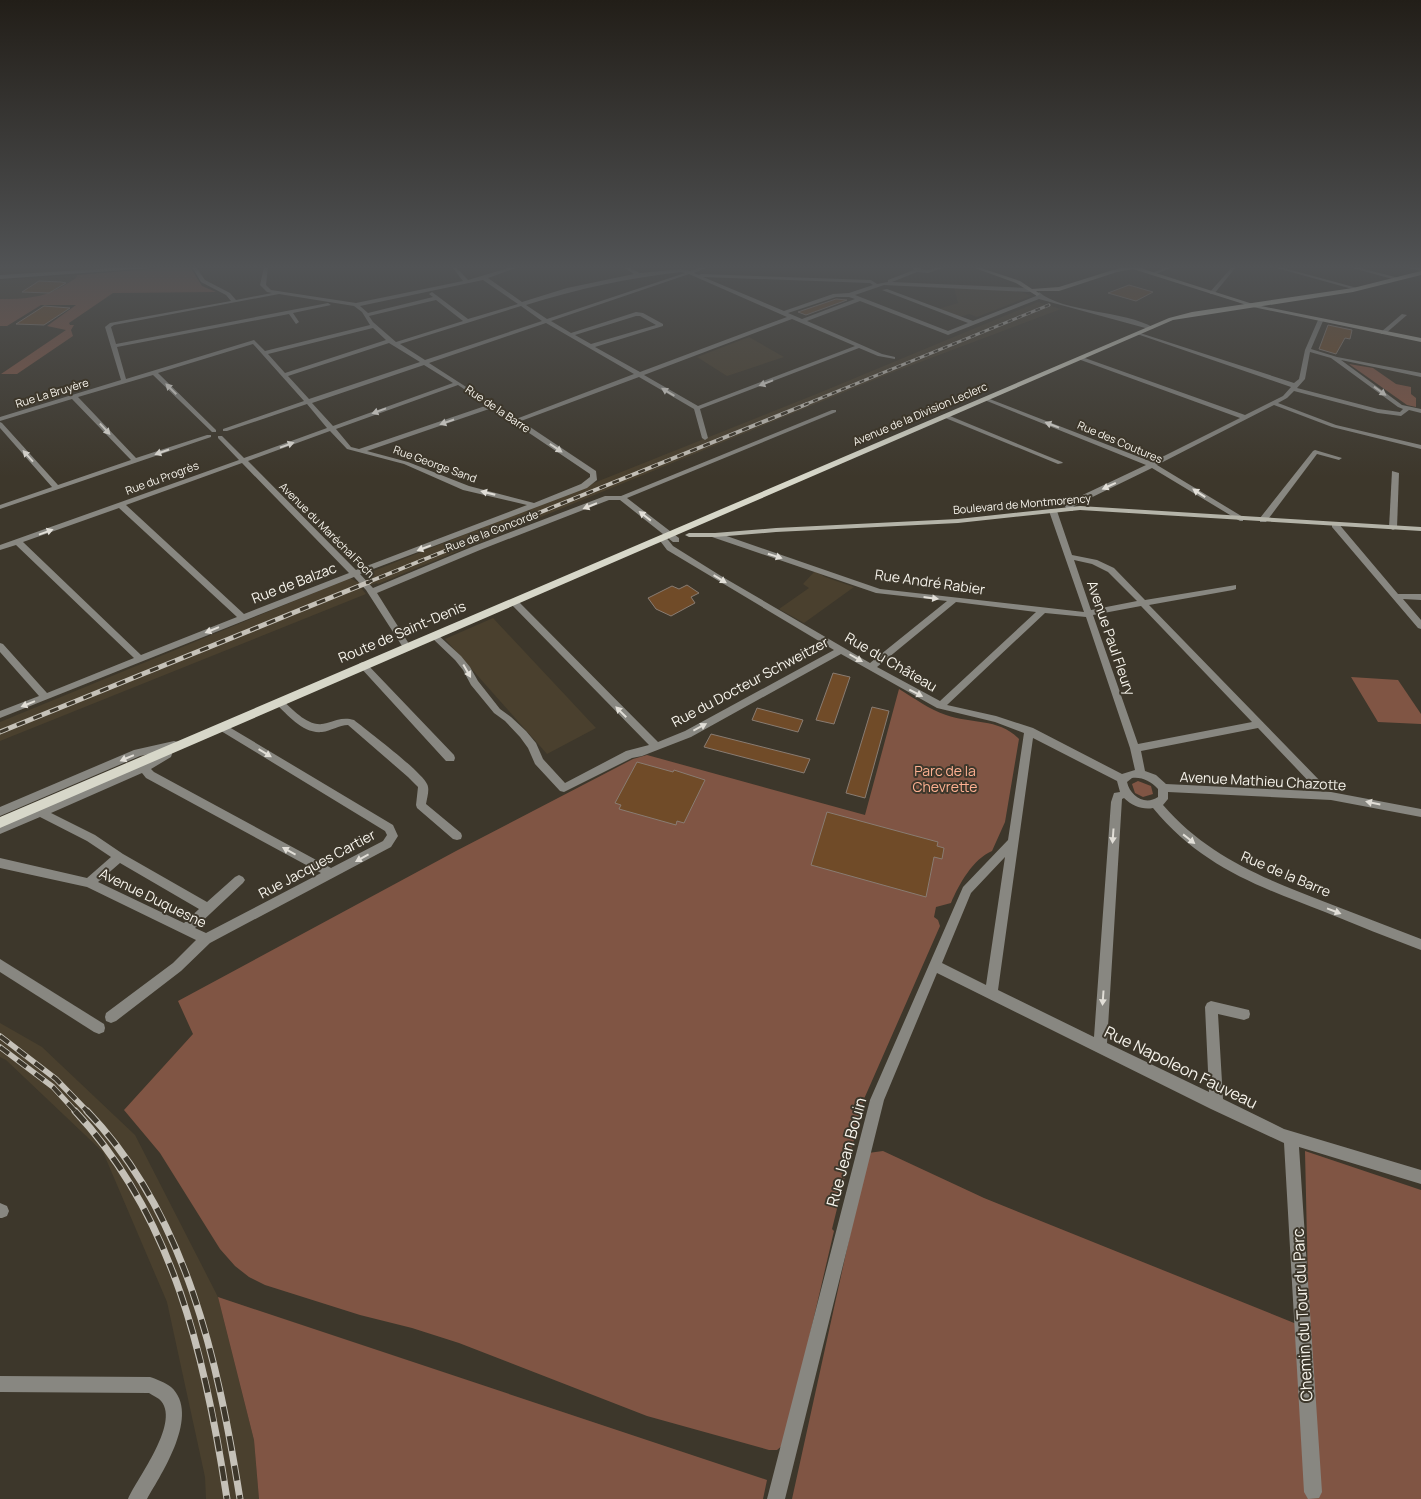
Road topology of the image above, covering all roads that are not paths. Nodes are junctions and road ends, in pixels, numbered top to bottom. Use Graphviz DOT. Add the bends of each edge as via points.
graph roads {
  1 [pos="110,337"];
  2 [pos="160,337"];
  3 [pos="328,337"];
  4 [pos="386,337"];
  5 [pos="413,337"];
  6 [pos="499,337"];
  7 [pos="574,337"];
  8 [pos="621,337"];
  9 [pos="739,337"];
  10 [pos="839,337"];
  11 [pos="1131,337"];
  12 [pos="1151,337"];
  13 [pos="1313,337"];
  14 [pos="1404,337"];
  15 [pos="1421,340"];
  16 [pos="254,342"];
  17 [pos="393,343"];
  18 [pos="113,346"];
  19 [pos="591,346"];
  20 [pos="860,346"];
  21 [pos="1308,350"];
  22 [pos="264,352"];
  23 [pos="1333,357"];
  24 [pos="893,358"];
  25 [pos="1080,358"];
  26 [pos="425,362"];
  27 [pos="154,372"];
  28 [pos="640,374"];
  29 [pos="284,375"];
  30 [pos="1421,375"];
  31 [pos="124,381"];
  32 [pos="458,383"];
  33 [pos="1295,387"];
  34 [pos="74,397"];
  35 [pos="985,399"];
  36 [pos="308,402"];
  37 [pos="1273,403"];
  38 [pos="493,406"];
  39 [pos="697,408"];
  40 [pos="834,411"];
  41 [pos="1406,411"];
  42 [pos="1421,411"];
  43 [pos="945,416"];
  44 [pos="1244,417"];
  45 [pos="0,419"];
  46 [pos="516,421"];
  47 [pos="0,424"];
  48 [pos="332,429"];
  49 [pos="225,430"];
  50 [pos="211,434"];
  51 [pos="220,437"];
  52 [pos="705,438"];
  53 [pos="1421,447"];
  54 [pos="357,452"];
  55 [pos="1339,458"];
  56 [pos="243,460"];
  57 [pos="135,461"];
  58 [pos="1060,463"];
  59 [pos="1152,465"];
  60 [pos="1395,473"];
  61 [pos="594,476"];
  62 [pos="57,488"];
  63 [pos="622,498"];
  64 [pos="120,505"];
  65 [pos="535,505"];
  66 [pos="0,507"];
  67 [pos="1070,509"];
  68 [pos="1053,511"];
  69 [pos="721,513"];
  70 [pos="1240,519"];
  71 [pos="1263,520"];
  72 [pos="1335,525"];
  73 [pos="705,528"];
  74 [pos="1393,528"];
  75 [pos="1421,529"];
  76 [pos="689,530"];
  77 [pos="718,535"];
  78 [pos="668,539"];
  79 [pos="18,542"];
  80 [pos="0,548"];
  81 [pos="1068,558"];
  82 [pos="355,574"];
  83 [pos="1233,587"];
  84 [pos="372,592"];
  85 [pos="538,592"];
  86 [pos="1395,596"];
  87 [pos="1421,597"];
  88 [pos="954,600"];
  89 [pos="514,602"];
  90 [pos="1144,603"];
  91 [pos="1042,611"];
  92 [pos="1088,614"];
  93 [pos="243,618"];
  94 [pos="1421,626"];
  95 [pos="434,636"];
  96 [pos="0,646"];
  97 [pos="407,647"];
  98 [pos="841,650"];
  99 [pos="140,659"];
  100 [pos="363,665"];
  101 [pos="871,666"];
  102 [pos="45,697"];
  103 [pos="278,702"];
  104 [pos="940,706"];
  105 [pos="252,713"];
  106 [pos="0,715"];
  107 [pos="1260,724"];
  108 [pos="224,728"];
  109 [pos="1030,732"];
  110 [pos="175,746"];
  111 [pos="656,746"];
  112 [pos="1135,748"];
  113 [pos="450,758"];
  114 [pos="145,764"];
  115 [pos="1141,774"];
  116 [pos="1123,779"];
  117 [pos="1318,784"];
  118 [pos="1163,788"];
  119 [pos="1126,794"];
  120 [pos="1156,804"];
  121 [pos="0,812"];
  122 [pos="41,813"];
  123 [pos="1421,813"];
  124 [pos="0,823"];
  125 [pos="0,830"];
  126 [pos="458,836"];
  127 [pos="1013,842"];
  128 [pos="119,858"];
  129 [pos="0,863"];
  130 [pos="332,874"];
  131 [pos="239,880"];
  132 [pos="89,883"];
  133 [pos="209,908"];
  134 [pos="186,929"];
  135 [pos="206,939"];
  136 [pos="1421,945"];
  137 [pos="0,965"];
  138 [pos="934,966"];
  139 [pos="991,994"];
  140 [pos="1244,1014"];
  141 [pos="111,1017"];
  142 [pos="100,1028"];
  143 [pos="1100,1046"];
  144 [pos="1216,1104"];
  145 [pos="1291,1138"];
  146 [pos="1421,1177"];
  147 [pos="0,1384"];
  148 [pos="1313,1492"];
  149 [pos="136,1499"];
  150 [pos="776,1499"];
  1 -- 18 [label="street"];
  2 -- 18 [label="street"];
  3 -- 22 [label="street"];
  4 -- 17 [label="street, Rue de la Barre"];
  5 -- 17 [label="street"];
  6 -- 26 [label="street"];
  7 -- 19 [label="street"];
  8 -- 19 [label="street"];
  9 -- 28 [label="street"];
  10 -- 20 [label="street"];
  11 -- 25 [label="main road, Avenue de la Division Leclerc"];
  12 -- 33 [label="street"];
  13 -- 21 [label="street"];
  14 -- 15 [label="main road"];
  16 -- 22 [label="street, Rue George Sand"];
  16 -- 27 [label="street, Rue La Bruyère"];
  17 -- 26 [label="street, Rue de la Barre"];
  17 -- 29 [label="street"];
  18 -- 31 [label="street"];
  19 -- 28 [label="street"];
  20 -- 24 [label="street"];
  20 -- 39 [label="street, one-way"];
  21 -- 23 [label="street"];
  21 -- 33 [label="street" via="1302,379"];
  22 -- 29 [label="street, Rue George Sand"];
  23 -- 30 [label="street"];
  23 -- 41 [label="street, one-way"];
  25 -- 35 [label="main road, Avenue de la Division Leclerc"];
  25 -- 44 [label="street"];
  26 -- 32 [label="street, Rue de la Barre"];
  26 -- 36 [label="street"];
  27 -- 31 [label="street, Rue La Bruyère"];
  50 -- 27 [label="street, one-way"];
  39 -- 28 [label="street, one-way"];
  28 -- 46 [label="street"];
  29 -- 36 [label="street, Rue George Sand"];
  31 -- 34 [label="street, Rue La Bruyère"];
  32 -- 38 [label="street, Rue de la Barre"];
  32 -- 48 [label="street, Rue du Progrès, one-way"];
  33 -- 37 [label="street"];
  33 -- 41 [label="street" via="1378,411 1401,414"];
  34 -- 45 [label="street, Rue La Bruyère"];
  34 -- 57 [label="street, one-way"];
  35 -- 43 [label="main road, Avenue de la Division Leclerc"];
  59 -- 35 [label="street, Rue des Coutures, one-way"];
  36 -- 48 [label="street, Rue George Sand"];
  36 -- 49 [label="street"];
  37 -- 44 [label="street"];
  37 -- 53 [label="street" via="1334,426"];
  38 -- 46 [label="street, Rue de la Barre"];
  38 -- 54 [label="street, one-way"];
  39 -- 52 [label="street"];
  40 -- 63 [label="street, Rue de la Concorde"];
  41 -- 42 [label="street"];
  43 -- 58 [label="street"];
  43 -- 69 [label="main road, Avenue de la Division Leclerc"];
  44 -- 59 [label="street"];
  46 -- 61 [label="street, Rue de la Barre, one-way"];
  62 -- 47 [label="street, one-way"];
  48 -- 54 [label="street, Rue George Sand"];
  56 -- 48 [label="street, Rue du Progrès, one-way"];
  49 -- 50 [label="street"];
  49 -- 51 [label="street" via="226,434"];
  50 -- 51 [label="street"];
  50 -- 57 [label="street, one-way"];
  51 -- 56 [label="street, Avenue du Maréchal Foch"];
  65 -- 54 [label="street, Rue George Sand, one-way" via="466,488 406,463"];
  55 -- 71 [label="street" via="1315,452"];
  56 -- 64 [label="street, Rue du Progrès"];
  56 -- 82 [label="street, Avenue du Maréchal Foch"];
  57 -- 62 [label="street"];
  59 -- 67 [label="street, one-way" via="1073,503"];
  70 -- 59 [label="street, Rue des Coutures, one-way"];
  60 -- 74 [label="street"];
  61 -- 65 [label="street, Rue de Balzac" via="590,483"];
  62 -- 66 [label="street"];
  78 -- 63 [label="street, Rue du Château, one-way"];
  63 -- 84 [label="street, Rue de la Concorde, one-way" via="608,498"];
  79 -- 64 [label="street, Rue du Progrès, one-way"];
  64 -- 93 [label="street"];
  65 -- 82 [label="street, Rue de Balzac, one-way"];
  67 -- 68 [label="main road, Boulevard de Montmorency"];
  67 -- 70 [label="main road, Boulevard de Montmorency"];
  68 -- 77 [label="main road, Boulevard de Montmorency" via="974,520"];
  68 -- 81 [label="street, Avenue Paul Fleury"];
  69 -- 73 [label="main road, Avenue de la Division Leclerc"];
  69 -- 76 [label="main road, Avenue de la Division Leclerc"];
  70 -- 71 [label="main road, Boulevard de Montmorency"];
  71 -- 72 [label="main road, Boulevard de Montmorency"];
  72 -- 74 [label="main road, Boulevard de Montmorency"];
  72 -- 86 [label="street"];
  73 -- 76 [label="main road, Avenue de la Division Leclerc"];
  73 -- 77 [label="main road"];
  74 -- 75 [label="main road, Boulevard de Montmorency"];
  76 -- 77 [label="main road, Boulevard de Montmorency"];
  76 -- 78 [label="main road, Avenue de la Division Leclerc"];
  77 -- 88 [label="street, Rue André Rabier, one-way" via="879,591"];
  78 -- 85 [label="main road, Avenue de la Division Leclerc"];
  78 -- 98 [label="street, Rue du Château, one-way" via="678,553"];
  79 -- 80 [label="street, Rue du Progrès"];
  79 -- 99 [label="street"];
  81 -- 90 [label="street" via="1103,565"];
  81 -- 92 [label="street, Avenue Paul Fleury"];
  82 -- 84 [label="street, Avenue du Maréchal Foch"];
  82 -- 93 [label="street, Rue de Balzac"];
  83 -- 90 [label="street, Rue André Rabier"];
  84 -- 97 [label="street, Avenue du Maréchal Foch"];
  85 -- 89 [label="main road, Route de Saint-Denis"];
  86 -- 87 [label="street"];
  86 -- 94 [label="street"];
  88 -- 91 [label="street, Rue André Rabier"];
  88 -- 101 [label="street"];
  89 -- 95 [label="main road, Route de Saint-Denis"];
  111 -- 89 [label="street, one-way"];
  90 -- 92 [label="street, Rue André Rabier"];
  90 -- 107 [label="street"];
  91 -- 92 [label="street, Rue André Rabier"];
  91 -- 104 [label="street"];
  92 -- 112 [label="street, Avenue Paul Fleury"];
  93 -- 99 [label="street, Rue de Balzac, one-way"];
  95 -- 97 [label="main road, Route de Saint-Denis"];
  95 -- 111 [label="street, Rue du Docteur Schweitzer, one-way" via="458,658 474,683 497,711 523,734 539,761 564,788 630,754"];
  96 -- 102 [label="street"];
  97 -- 100 [label="main road, Route de Saint-Denis"];
  98 -- 101 [label="street, Rue du Château, one-way"];
  111 -- 98 [label="street, Rue du Docteur Schweitzer, one-way" via="688,734"];
  99 -- 102 [label="street, Rue de Balzac"];
  100 -- 103 [label="main road, Route de Saint-Denis"];
  100 -- 113 [label="street"];
  101 -- 104 [label="street, Rue du Château, one-way"];
  102 -- 106 [label="street, Rue de Balzac, one-way"];
  103 -- 105 [label="main road, Route de Saint-Denis"];
  103 -- 126 [label="street" via="312,728 352,722 412,774 423,786 421,805"];
  104 -- 109 [label="street, Rue du Château" via="1011,723"];
  105 -- 108 [label="main road, Route de Saint-Denis"];
  105 -- 110 [label="main road, Route de Saint-Denis"];
  107 -- 112 [label="street"];
  107 -- 117 [label="street"];
  108 -- 110 [label="main road, Route de Saint-Denis"];
  108 -- 130 [label="street, Rue Jacques Cartier, one-way" via="392,830 393,836 388,844"];
  109 -- 116 [label="street, Rue du Château"];
  109 -- 127 [label="street" via="1026,741"];
  110 -- 114 [label="main road, Route de Saint-Denis"];
  110 -- 121 [label="street, Route de Saint-Denis, one-way" via="138,753"];
  112 -- 115 [label="street, Avenue Paul Fleury"];
  114 -- 122 [label="street, Route de Saint-Denis"];
  114 -- 124 [label="main road, Route de Saint-Denis"];
  130 -- 114 [label="street, one-way" via="150,775"];
  115 -- 116 [label="street" via="1130,774"];
  115 -- 118 [label="street" via="1153,778"];
  116 -- 119 [label="street"];
  118 -- 120 [label="street" via="1163,799"];
  123 -- 118 [label="street, Avenue Mathieu Chazotte, one-way" via="1331,796"];
  119 -- 120 [label="street" via="1137,802"];
  119 -- 143 [label="street, one-way" via="1118,796 1116,802"];
  120 -- 136 [label="street, Rue de la Barre, one-way" via="1174,827 1208,854 1254,880"];
  122 -- 125 [label="street, Route de Saint-Denis"];
  122 -- 128 [label="street" via="91,838"];
  127 -- 138 [label="street, Rue Jean Bouin" via="967,890"];
  127 -- 139 [label="street"];
  128 -- 132 [label="street"];
  128 -- 133 [label="street"];
  129 -- 132 [label="street, Avenue Duquesne"];
  130 -- 135 [label="street, Rue Jacques Cartier"];
  131 -- 133 [label="street"];
  132 -- 134 [label="street, Avenue Duquesne"];
  133 -- 134 [label="street"];
  134 -- 135 [label="street, Avenue Duquesne"];
  135 -- 141 [label="street, Avenue Duquesne" via="177,967"];
  137 -- 142 [label="street"];
  138 -- 139 [label="street, Rue Napoleon Fauveau"];
  138 -- 150 [label="street, Rue Jean Bouin" via="877,1100"];
  139 -- 143 [label="street, Rue Napoleon Fauveau"];
  140 -- 144 [label="street" via="1211,1007"];
  143 -- 144 [label="street, Rue Napoleon Fauveau"];
  144 -- 145 [label="street, Rue Napoleon Fauveau"];
  145 -- 146 [label="street, Rue Napoleon Fauveau"];
  145 -- 148 [label="street, Chemin du Tour du Parc"];
  147 -- 149 [label="street" via="150,1385 163,1390 174,1418 170,1440"];
}
